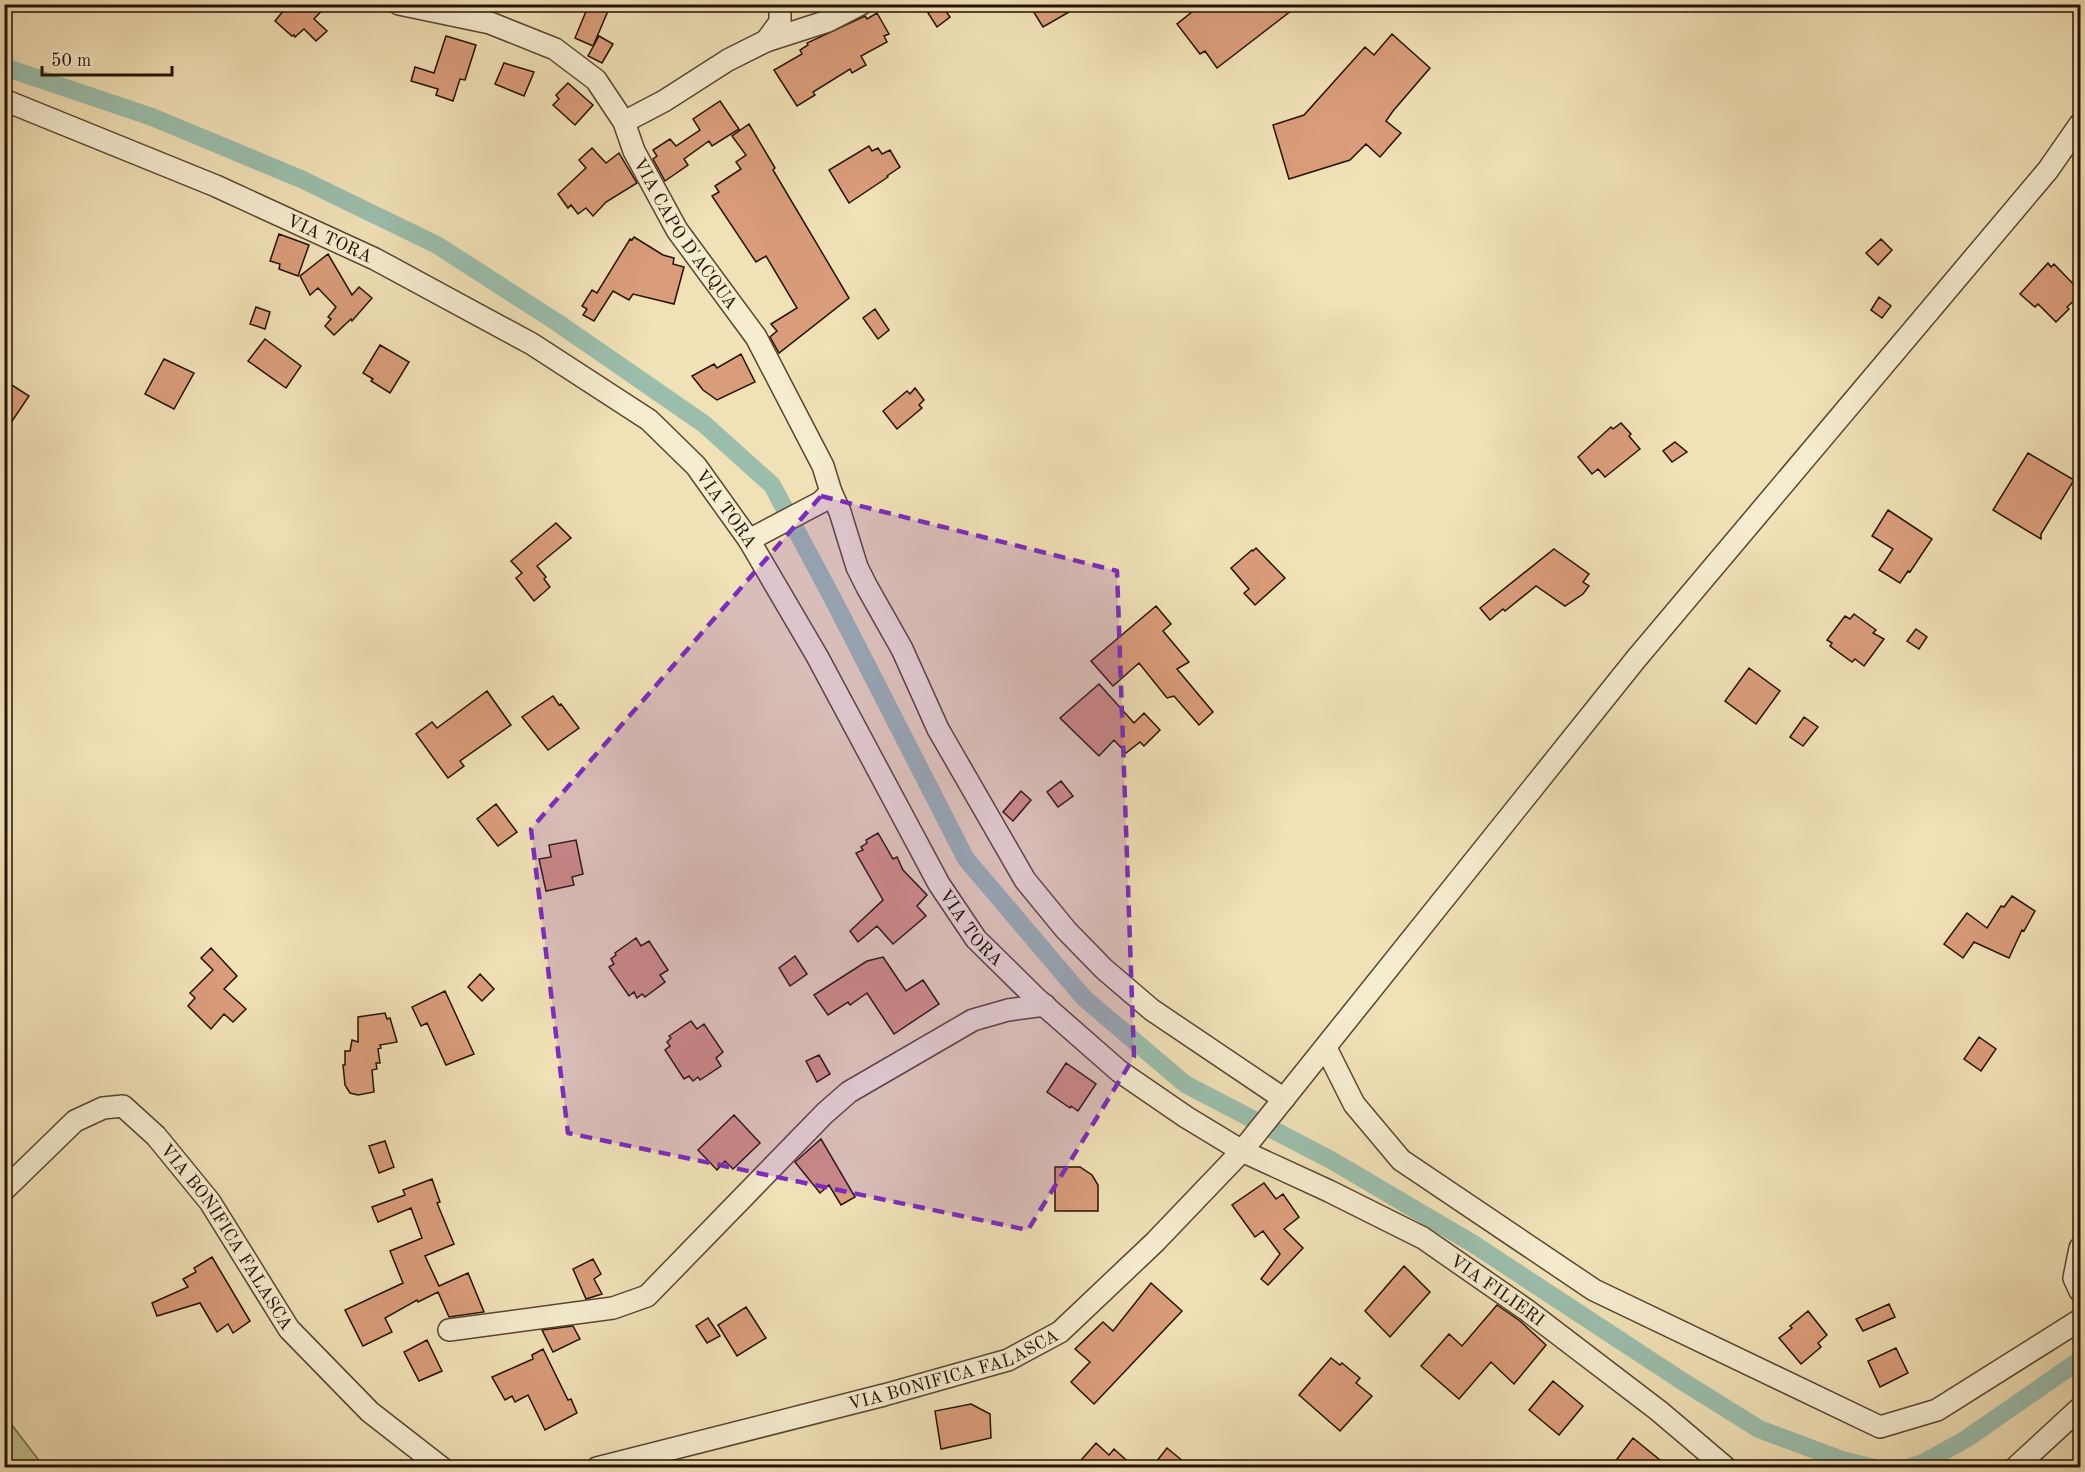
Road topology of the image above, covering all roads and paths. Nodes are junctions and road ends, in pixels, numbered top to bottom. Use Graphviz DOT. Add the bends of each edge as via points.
graph roads {
  1 [pos="399,4"];
  2 [pos="780,4"];
  3 [pos="861,4"];
  4 [pos="766,41"];
  5 [pos="4,100"];
  6 [pos="624,122"];
  7 [pos="2080,124"];
  8 [pos="826,497"];
  9 [pos="753,538"];
  10 [pos="1045,1005"];
  11 [pos="1326,1048"];
  12 [pos="1281,1103"];
  13 [pos="1248,1144"];
  14 [pos="4,1190"];
  15 [pos="2080,1248"];
  16 [pos="2080,1291"];
  17 [pos="2080,1320"];
  18 [pos="449,1330"];
  19 [pos="2080,1408"];
  20 [pos="442,1467"];
  21 [pos="597,1467"];
  22 [pos="1726,1467"];
  23 [pos="2015,1467"];
  1 -- 6 [label="street, VIA CAPO D'ACQUA" via="490,23 555,49 596,80"];
  2 -- 4 [label="street" via="780,22"];
  3 -- 4 [label="street" via="828,21"];
  4 -- 6 [label="street"];
  5 -- 9 [label="street, VIA TORA" via="216,186 364,254 532,344 649,420 696,466"];
  6 -- 8 [label="street, VIA CAPO D'ACQUA" via="634,151 677,230 756,337 822,466"];
  7 -- 11 [label="street, VIA BONIFICA FALASCA" via="2048,170 1636,659"];
  8 -- 9 [label="street"];
  8 -- 12 [label="street, VIA CAPO D'ACQUA" via="840,512 857,567 902,649 938,729 1025,880 1104,969 1152,1010"];
  9 -- 10 [label="street, VIA TORA" via="939,884 976,939"];
  10 -- 13 [label="street, VIA TORA" via="1119,1071 1186,1117"];
  10 -- 18 [label="street" via="973,1020 849,1092 647,1296 613,1308"];
  11 -- 12 [label="street, VIA BONIFICA FALASCA"];
  11 -- 17 [label="street" via="1354,1104 1401,1160 1594,1290 1880,1427 1937,1410"];
  12 -- 13 [label="street, VIA BONIFICA FALASCA"];
  13 -- 21 [label="street, VIA BONIFICA FALASCA" via="1155,1242 1060,1332 1008,1360"];
  13 -- 22 [label="street, VIA FILIERI" via="1329,1191 1423,1238 1528,1311"];
  14 -- 20 [label="street, VIA BONIFICA FALASCA" via="75,1121 103,1108 123,1106 156,1136 210,1202 289,1329 370,1412"];
  15 -- 16 [label="street" via="2074,1278"];
  19 -- 23 [label="street"];
}
